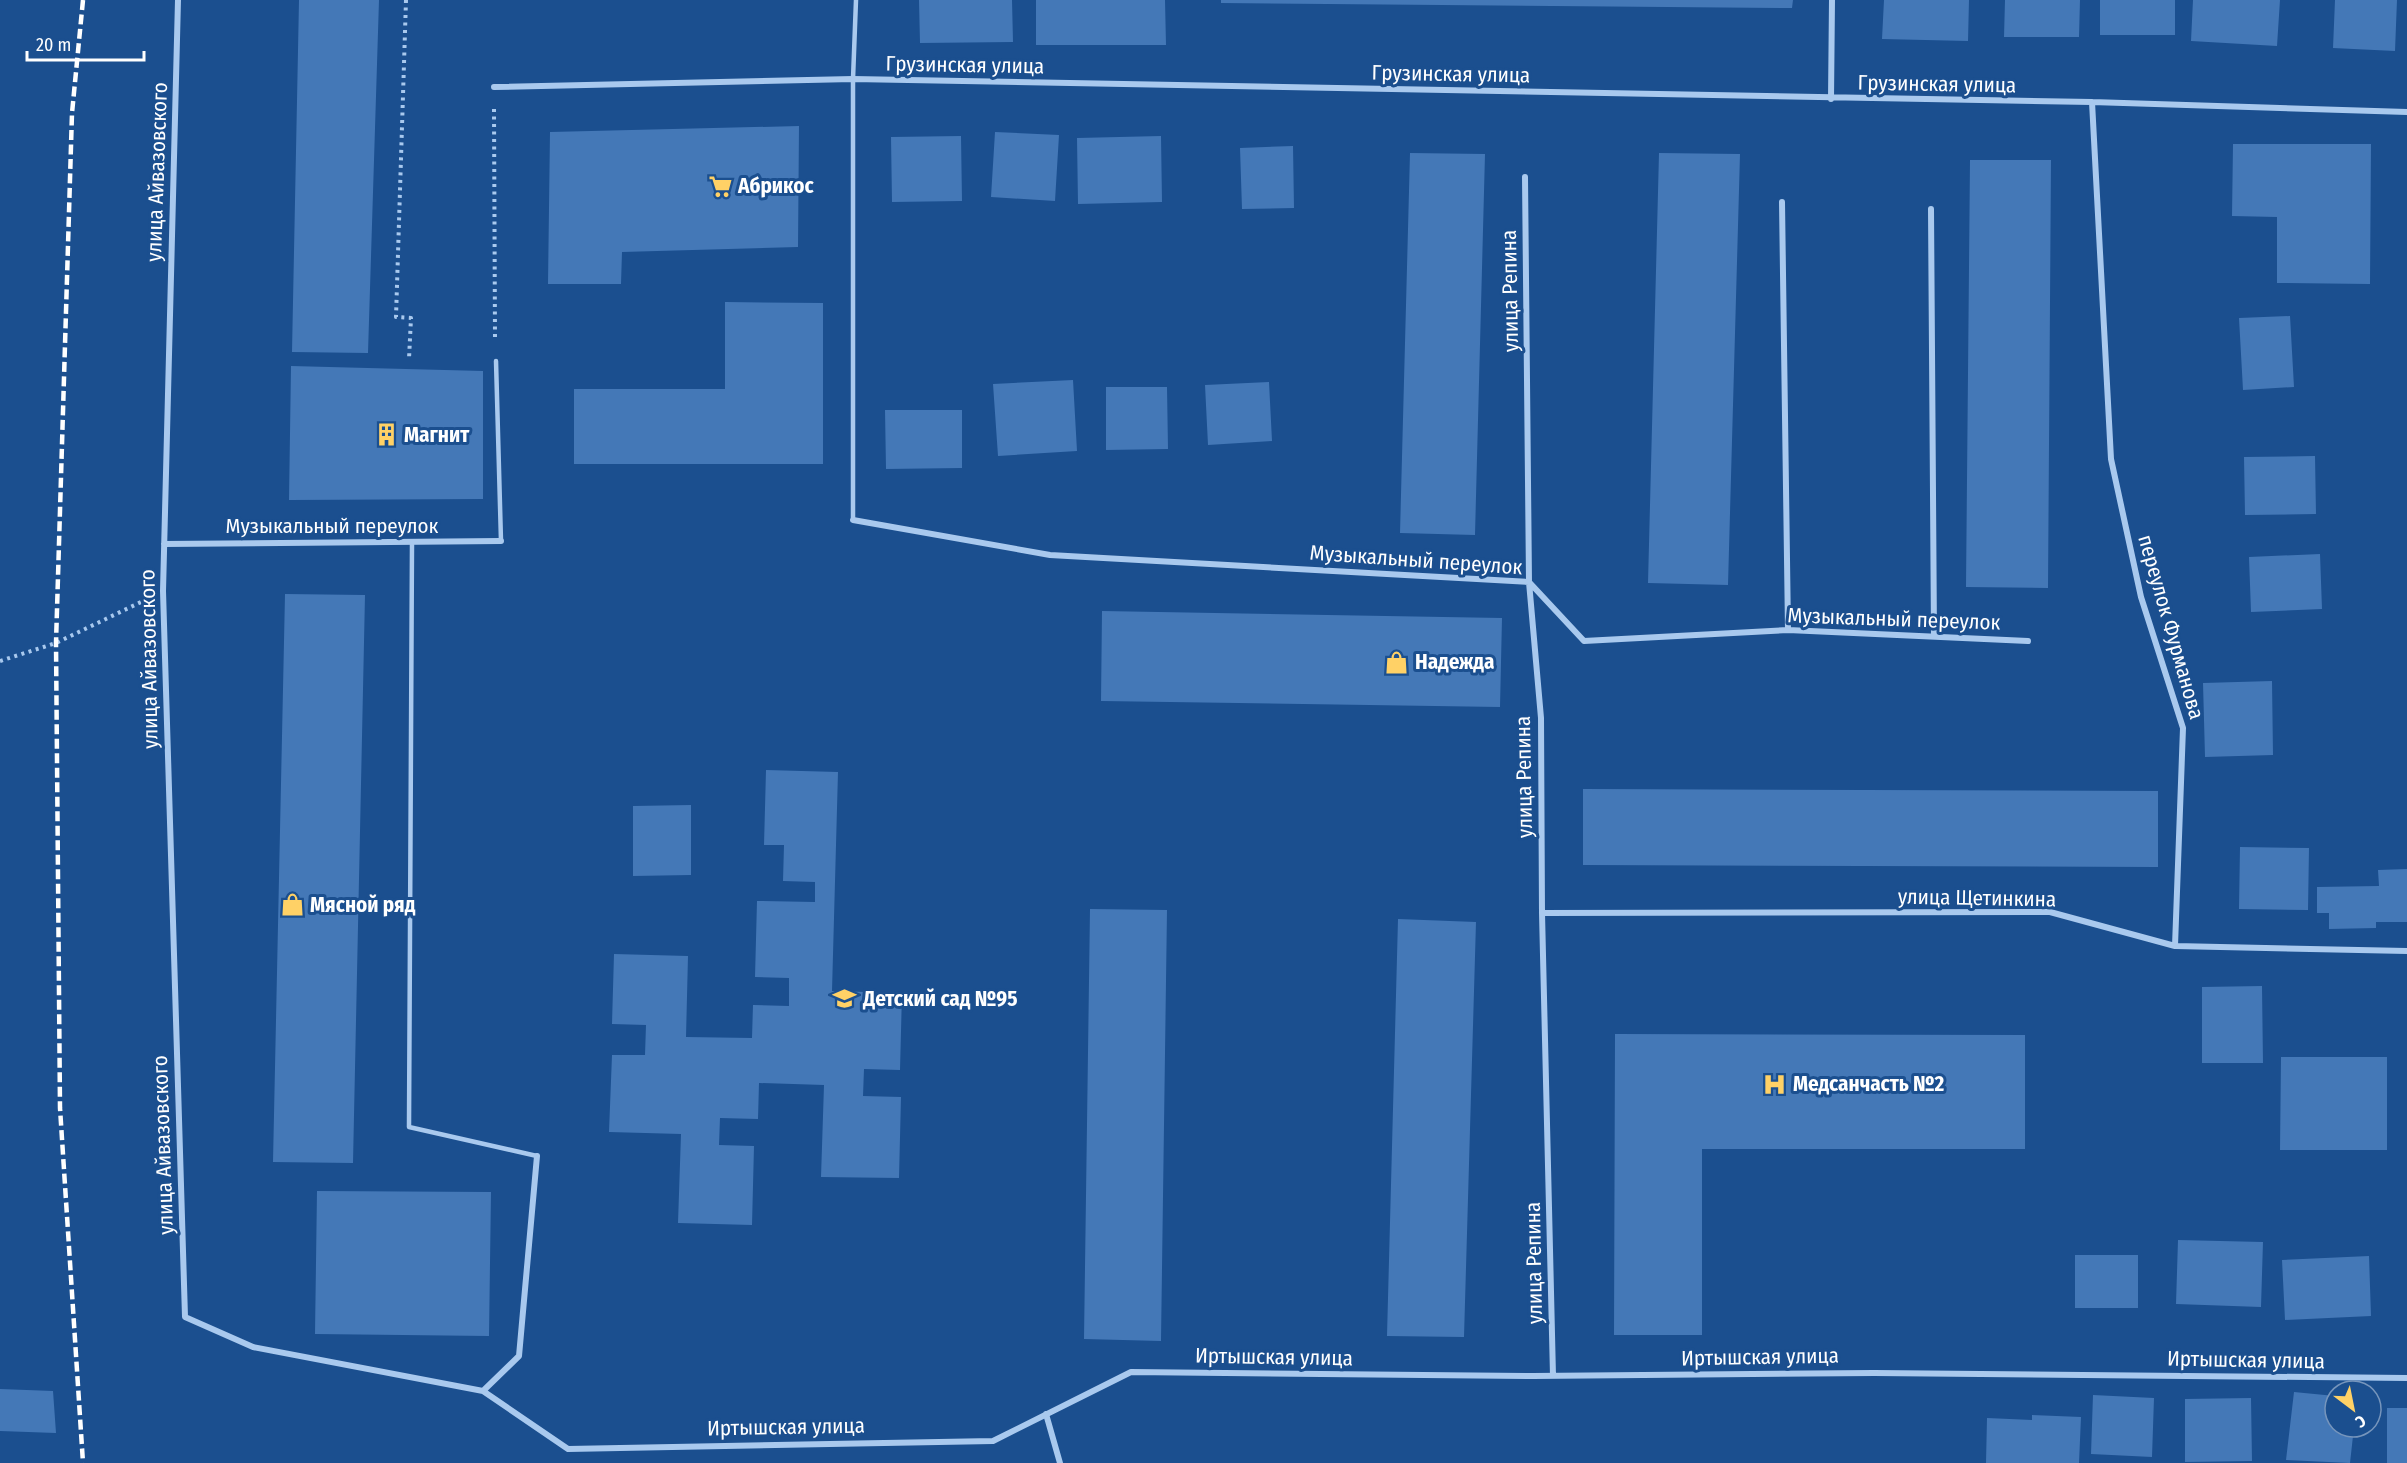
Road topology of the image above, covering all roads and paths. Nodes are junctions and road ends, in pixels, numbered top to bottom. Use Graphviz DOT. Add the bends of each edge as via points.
graph roads {
  1 [pos="178,0"];
  2 [pos="406,0"];
  3 [pos="856,0"];
  4 [pos="1832,0"];
  5 [pos="853,79"];
  6 [pos="494,87"];
  7 [pos="1831,99"];
  8 [pos="2092,102"];
  9 [pos="2407,112"];
  10 [pos="1525,177"];
  11 [pos="1782,202"];
  12 [pos="1930,209"];
  13 [pos="409,359"];
  14 [pos="496,361"];
  15 [pos="853,520"];
  16 [pos="501,541"];
  17 [pos="412,542"];
  18 [pos="164,544"];
  19 [pos="1529,582"];
  20 [pos="163,591"];
  21 [pos="1788,630"];
  22 [pos="1934,636"];
  23 [pos="2028,640"];
  24 [pos="0,661"];
  25 [pos="1542,913"];
  26 [pos="2175,946"];
  27 [pos="2407,951"];
  28 [pos="537,1155"];
  29 [pos="185,1317"];
  30 [pos="1553,1376"];
  31 [pos="2407,1378"];
  32 [pos="483,1391"];
  33 [pos="1046,1414"];
  34 [pos="1060,1463"];
  1 -- 18 [label="street, улица Айвазовского"];
  2 -- 13 [label="path" via="396,317 411,318"];
  3 -- 5 [label="lane"];
  4 -- 7 [label="street"];
  5 -- 6 [label="street, Грузинская улица"];
  5 -- 7 [label="street, Грузинская улица"];
  5 -- 15 [label="lane"];
  6 -- 14 [label="path"];
  7 -- 8 [label="street, Грузинская улица"];
  8 -- 9 [label="street, Грузинская улица"];
  8 -- 26 [label="street, переулок Фурманова" via="2111,459 2141,597 2183,728"];
  10 -- 19 [label="street, улица Репина"];
  11 -- 21 [label="street"];
  12 -- 22 [label="street"];
  14 -- 16 [label="lane"];
  15 -- 19 [label="street, Музыкальный переулок" via="1050,555"];
  16 -- 17 [label="street, Музыкальный переулок"];
  17 -- 18 [label="street, Музыкальный переулок"];
  17 -- 28 [label="lane" via="409,1127"];
  18 -- 20 [label="street, улица Айвазовского"];
  19 -- 21 [label="street, Музыкальный переулок" via="1584,641"];
  19 -- 25 [label="street, улица Репина" via="1541,718"];
  20 -- 24 [label="path" via="56,643"];
  20 -- 29 [label="street, улица Айвазовского"];
  21 -- 22 [label="street, Музыкальный переулок"];
  22 -- 23 [label="street, Музыкальный переулок"];
  25 -- 26 [label="street, улица Щетинкина" via="2050,912"];
  25 -- 30 [label="street, улица Репина"];
  26 -- 27 [label="street, улица Щетинкина"];
  28 -- 32 [label="street" via="519,1356"];
  29 -- 32 [label="street, Иртышская улица" via="253,1347"];
  30 -- 31 [label="street, Иртышская улица" via="1874,1373"];
  30 -- 33 [label="street, Иртышская улица" via="1131,1372"];
  32 -- 33 [label="street, Иртышская улица" via="568,1449 993,1440"];
  33 -- 34 [label="street"];
}
